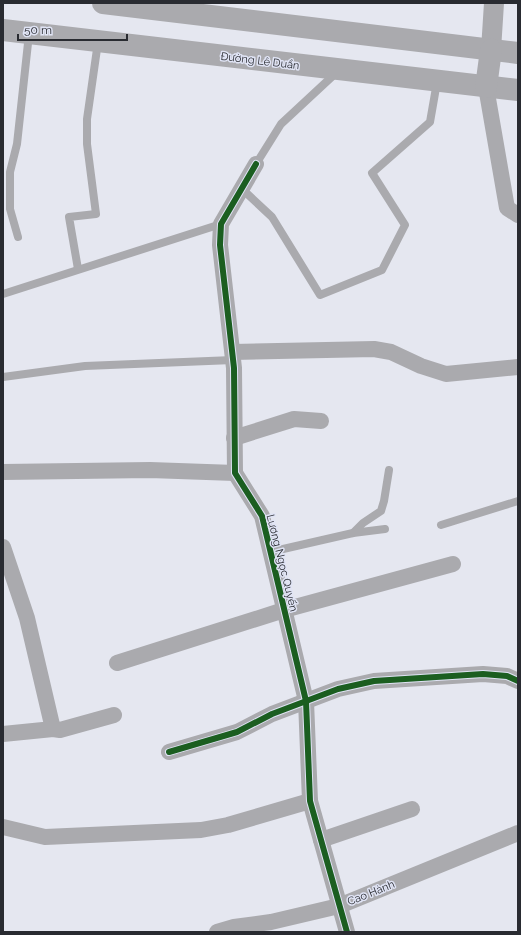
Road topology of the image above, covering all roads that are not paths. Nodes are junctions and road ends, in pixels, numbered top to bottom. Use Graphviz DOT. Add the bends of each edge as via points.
graph roads {
  1 [pos="103,3"];
  2 [pos="494,3"];
  3 [pos="3,30"];
  4 [pos="30,33"];
  5 [pos="98,41"];
  6 [pos="492,50"];
  7 [pos="518,53"];
  8 [pos="339,70"];
  9 [pos="437,82"];
  10 [pos="486,88"];
  11 [pos="518,90"];
  12 [pos="256,164"];
  13 [pos="241,188"];
  14 [pos="518,215"];
  15 [pos="221,224"];
  16 [pos="18,237"];
  17 [pos="78,270"];
  18 [pos="3,294"];
  19 [pos="233,356"];
  20 [pos="518,367"];
  21 [pos="3,377"];
  22 [pos="321,421"];
  23 [pos="234,438"];
  24 [pos="389,470"];
  25 [pos="3,472"];
  26 [pos="235,473"];
  27 [pos="518,501"];
  28 [pos="441,525"];
  29 [pos="385,529"];
  30 [pos="352,533"];
  31 [pos="3,547"];
  32 [pos="270,552"];
  33 [pos="453,564"];
  34 [pos="284,610"];
  35 [pos="117,663"];
  36 [pos="518,681"];
  37 [pos="306,701"];
  38 [pos="114,715"];
  39 [pos="53,729"];
  40 [pos="3,734"];
  41 [pos="169,752"];
  42 [pos="310,801"];
  43 [pos="412,809"];
  44 [pos="3,827"];
  45 [pos="518,833"];
  46 [pos="321,840"];
  47 [pos="339,906"];
  48 [pos="217,932"];
  49 [pos="347,932"];
  1 -- 6 [label="main road"];
  2 -- 6 [label="street"];
  3 -- 4 [label="main road, Đường Lê Duẩn"];
  4 -- 5 [label="main road, Đường Lê Duẩn"];
  4 -- 16 [label="lane" via="17,144 10,172 10,209"];
  5 -- 8 [label="main road, Đường Lê Duẩn"];
  5 -- 17 [label="lane" via="87,118 96,214 70,217"];
  6 -- 7 [label="main road"];
  6 -- 10 [label="main road"];
  8 -- 9 [label="main road, Đường Lê Duẩn"];
  8 -- 12 [label="lane" via="281,124"];
  9 -- 10 [label="main road, Đường Lê Duẩn"];
  9 -- 13 [label="lane" via="430,122 372,173 405,225 382,270 320,295 272,218"];
  10 -- 11 [label="main road, Đường Lê Duẩn"];
  10 -- 14 [label="street" via="507,208"];
  12 -- 13 [label="street"];
  13 -- 15 [label="street"];
  15 -- 17 [label="lane"];
  15 -- 19 [label="street" via="220,245"];
  17 -- 18 [label="lane"];
  19 -- 20 [label="street" via="374,349 391,352 446,374"];
  19 -- 21 [label="lane" via="85,366"];
  19 -- 23 [label="street"];
  22 -- 23 [label="street" via="294,419"];
  23 -- 26 [label="street"];
  24 -- 30 [label="lane" via="381,511"];
  25 -- 26 [label="street" via="150,470"];
  26 -- 32 [label="street, Lương Ngọc Quyến" via="262,516"];
  27 -- 28 [label="lane"];
  29 -- 30 [label="lane"];
  30 -- 32 [label="lane"];
  31 -- 39 [label="street" via="27,618"];
  32 -- 34 [label="street, Lương Ngọc Quyến"];
  33 -- 34 [label="street"];
  34 -- 35 [label="street"];
  34 -- 37 [label="street, Lương Ngọc Quyến"];
  36 -- 37 [label="street" via="507,676 483,674 374,681 338,689"];
  37 -- 41 [label="street" via="272,714 237,732"];
  37 -- 42 [label="street, Lương Ngọc Quyến"];
  38 -- 39 [label="street" via="60,730"];
  39 -- 40 [label="street"];
  42 -- 44 [label="street" via="228,825 201,830 45,837"];
  42 -- 46 [label="street, Lương Ngọc Quyến"];
  43 -- 46 [label="street"];
  45 -- 47 [label="street, Cao Hành"];
  46 -- 47 [label="street, Lương Ngọc Quyến"];
  47 -- 48 [label="street, Cao Hành"];
  47 -- 49 [label="street, Lương Ngọc Quyến"];
}
